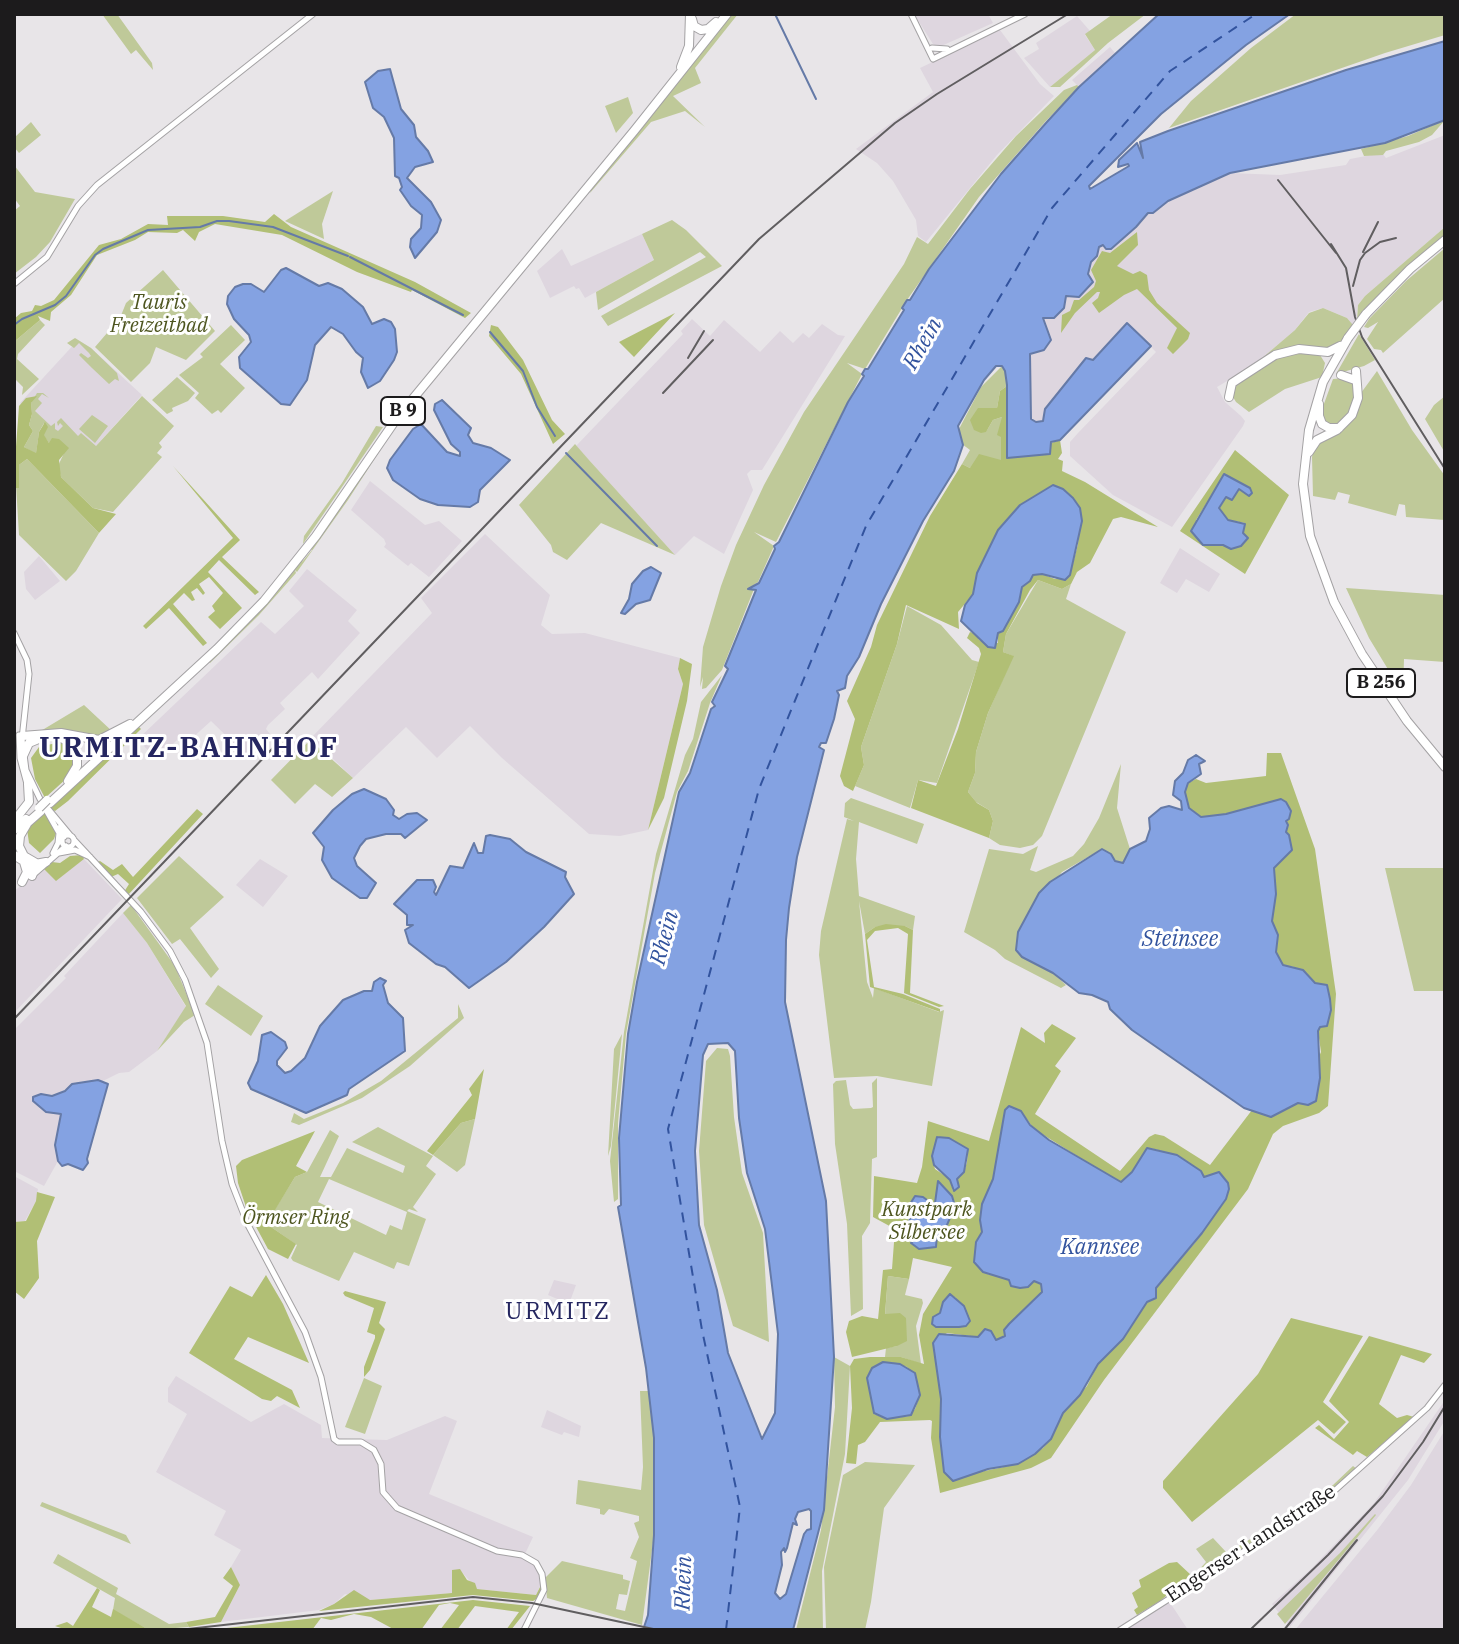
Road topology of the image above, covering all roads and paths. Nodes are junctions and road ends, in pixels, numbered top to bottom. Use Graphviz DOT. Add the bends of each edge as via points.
graph roads {
  1 [pos="313,14"];
  2 [pos="691,14"];
  3 [pos="911,14"];
  4 [pos="1019,14"];
  5 [pos="1025,14"];
  6 [pos="722,17"];
  7 [pos="997,26"];
  8 [pos="924,36"];
  9 [pos="932,48"];
  10 [pos="947,49"];
  11 [pos="934,57"];
  12 [pos="679,70"];
  13 [pos="1445,243"];
  14 [pos="14,282"];
  15 [pos="1348,341"];
  16 [pos="1316,351"];
  17 [pos="1331,377"];
  18 [pos="1229,397"];
  19 [pos="1319,404"];
  20 [pos="1340,427"];
  21 [pos="1309,452"];
  22 [pos="1327,580"];
  23 [pos="1332,592"];
  24 [pos="14,633"];
  25 [pos="24,655"];
  26 [pos="130,724"];
  27 [pos="22,734"];
  28 [pos="23,756"];
  29 [pos="1445,760"];
  30 [pos="1445,767"];
  31 [pos="68,781"];
  32 [pos="28,784"];
  33 [pos="44,806"];
  34 [pos="14,821"];
  35 [pos="27,821"];
  36 [pos="14,833"];
  37 [pos="68,841"];
  38 [pos="54,854"];
  39 [pos="14,855"];
  40 [pos="90,857"];
  41 [pos="24,862"];
  42 [pos="46,862"];
  43 [pos="34,868"];
  44 [pos="104,872"];
  45 [pos="22,882"];
  46 [pos="1445,1385"];
  47 [pos="524,1630"];
  48 [pos="1120,1630"];
  1 -- 14 [label="main road" via="88,194 52,250"];
  2 -- 6 [label="highway, B 9" via="699,30"];
  2 -- 12 [label="highway, B 9" via="689,46"];
  3 -- 8 [label="main road"];
  4 -- 7 [label="main road"];
  5 -- 7 [label="main road"];
  6 -- 12 [label="highway, B 9"];
  6 -- 33 [label="highway, B 9" via="643,121 397,418 264,601"];
  7 -- 10 [label="main road"];
  7 -- 11 [label="main road"];
  8 -- 9 [label="main road"];
  8 -- 11 [label="main road"];
  9 -- 10 [label="main road"];
  9 -- 11 [label="main road"];
  10 -- 11 [label="main road"];
  12 -- 26 [label="highway, B 9" via="394,416 284,571 222,639"];
  13 -- 15 [label="highway, B 256, bridge" via="1410,269"];
  15 -- 16 [label="highway" via="1331,351"];
  15 -- 17 [label="highway, B 256"];
  16 -- 17 [label="highway" via="1326,360"];
  16 -- 18 [label="highway" via="1279,354 1235,380"];
  17 -- 19 [label="highway, B 256"];
  17 -- 20 [label="highway" via="1356,384 1355,408"];
  17 -- 22 [label="highway, B 256" via="1309,430 1303,484 1310,536"];
  19 -- 20 [label="highway" via="1322,424"];
  19 -- 21 [label="highway, B 256"];
  20 -- 21 [label="highway" via="1319,438"];
  21 -- 22 [label="highway, B 256" via="1311,520"];
  22 -- 23 [label="highway, B 256"];
  23 -- 29 [label="highway, B 256" via="1380,674"];
  23 -- 30 [label="highway, B 256" via="1377,677"];
  24 -- 25 [label="main road"];
  25 -- 27 [label="main road" via="30,680"];
  25 -- 32 [label="main road" via="27,688 18,746"];
  26 -- 27 [label="highway" via="99,740 61,733"];
  26 -- 31 [label="highway, B 9"];
  27 -- 28 [label="main road"];
  28 -- 31 [label="highway" via="34,740 66,739 78,759"];
  28 -- 37 [label="main road" via="36,792"];
  31 -- 33 [label="highway, B 9"];
  32 -- 33 [label="main road"];
  32 -- 34 [label="highway" via="29,802"];
  33 -- 35 [label="highway, B 9"];
  33 -- 37 [label="main road"];
  33 -- 38 [label="main road" via="59,833"];
  35 -- 36 [label="highway, B 9"];
  35 -- 43 [label="highway" via="19,848"];
  37 -- 38 [label="main road"];
  37 -- 40 [label="main road"];
  37 -- 44 [label="main road"];
  38 -- 40 [label="main road" via="74,850"];
  38 -- 42 [label="main road"];
  38 -- 43 [label="main road"];
  39 -- 41 [label="highway"];
  40 -- 44 [label="main road"];
  41 -- 43 [label="highway"];
  41 -- 45 [label="highway"];
  42 -- 43 [label="highway"];
  43 -- 45 [label="main road"];
  44 -- 47 [label="main road" via="156,931 185,980 207,1043 232,1184 305,1332 336,1442 361,1442 374,1450 383,1492 397,1508 536,1563 544,1590"];
  46 -- 48 [label="main road, Engerser Landstraße" via="1427,1408 1323,1501"];
}
